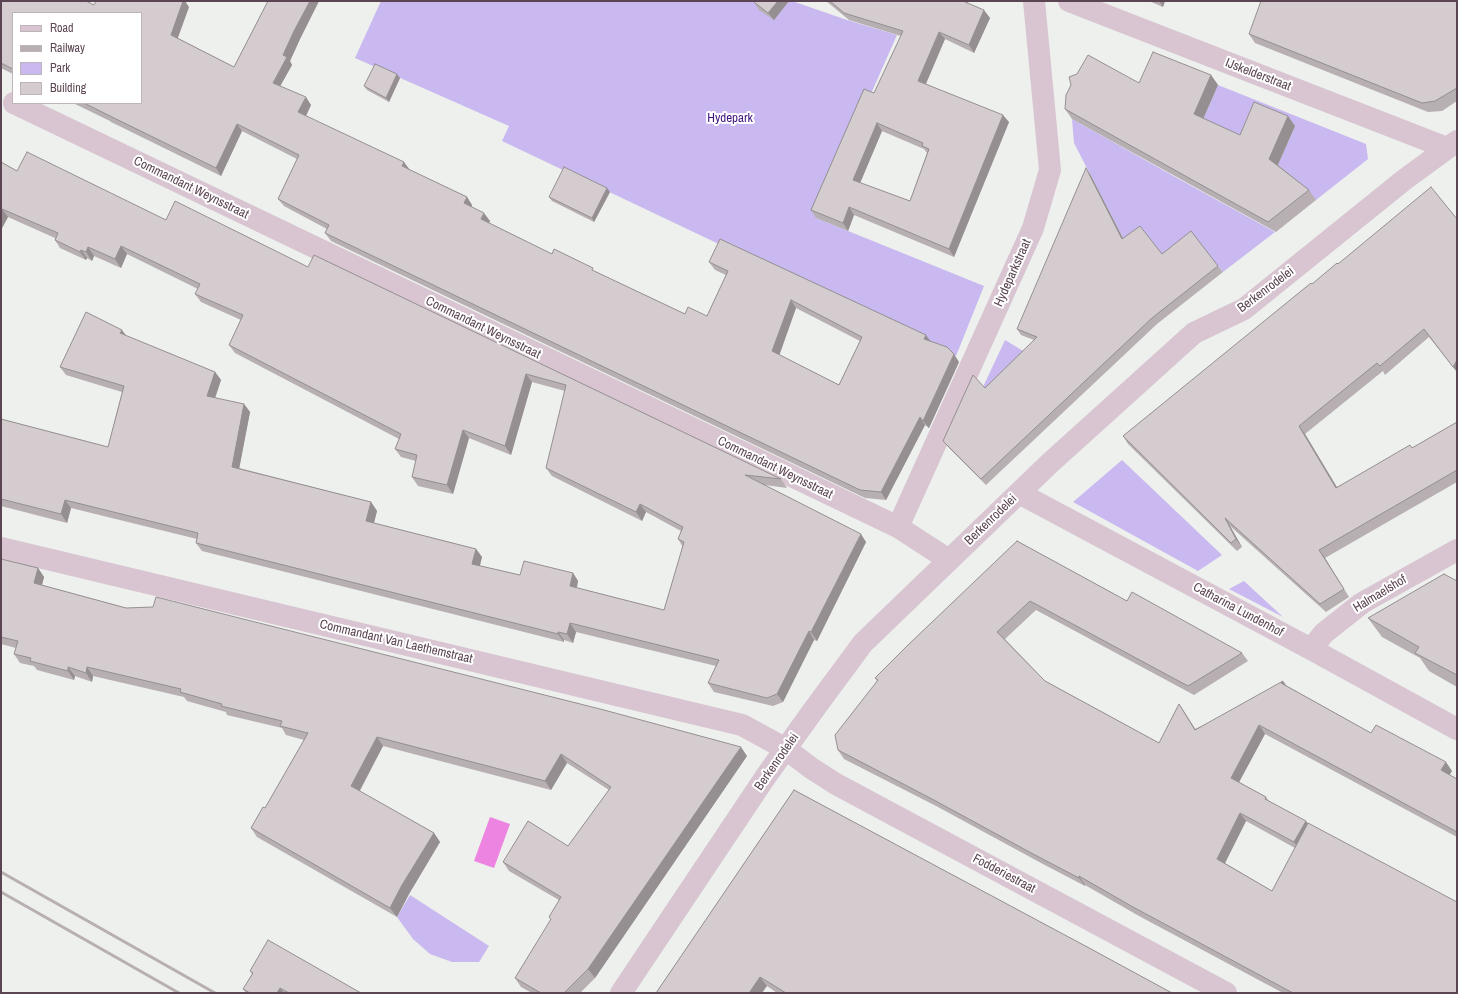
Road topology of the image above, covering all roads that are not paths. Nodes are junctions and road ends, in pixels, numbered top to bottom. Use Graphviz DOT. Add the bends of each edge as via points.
graph roads {
  1 [pos="1034,1"];
  2 [pos="1069,1"];
  3 [pos="1,97"];
  4 [pos="12,102"];
  5 [pos="15,104"];
  6 [pos="1454,150"];
  7 [pos="1019,493"];
  8 [pos="898,527"];
  9 [pos="1,548"];
  10 [pos="1457,550"];
  11 [pos="949,560"];
  12 [pos="1311,649"];
  13 [pos="1457,729"];
  14 [pos="786,749"];
  15 [pos="621,993"];
  16 [pos="1226,993"];
  1 -- 8 [label="street, Hydeparkstraat" via="1050,170 1033,228"];
  2 -- 6 [label="street, IJskelderstraat"];
  3 -- 4 [label="street, Commandant Weynsstraat"];
  5 -- 8 [label="street, Commandant Weynsstraat"];
  6 -- 7 [label="street, Berkenrodelei" via="1404,180 1244,309 1194,333"];
  7 -- 11 [label="street, Berkenrodelei"];
  7 -- 12 [label="street, Catharina Lundenhof"];
  8 -- 11 [label="street, Commandant Weynsstraat"];
  9 -- 14 [label="street, Commandant Van Laethemstraat" via="742,725"];
  10 -- 12 [label="street, Halmaelshof" via="1362,604 1324,633"];
  11 -- 14 [label="street, Berkenrodelei" via="863,643"];
  12 -- 13 [label="street, Catharina Lundenhof"];
  14 -- 15 [label="street, Berkenrodelei"];
  14 -- 16 [label="street, Fodderiestraat" via="836,784"];
}
